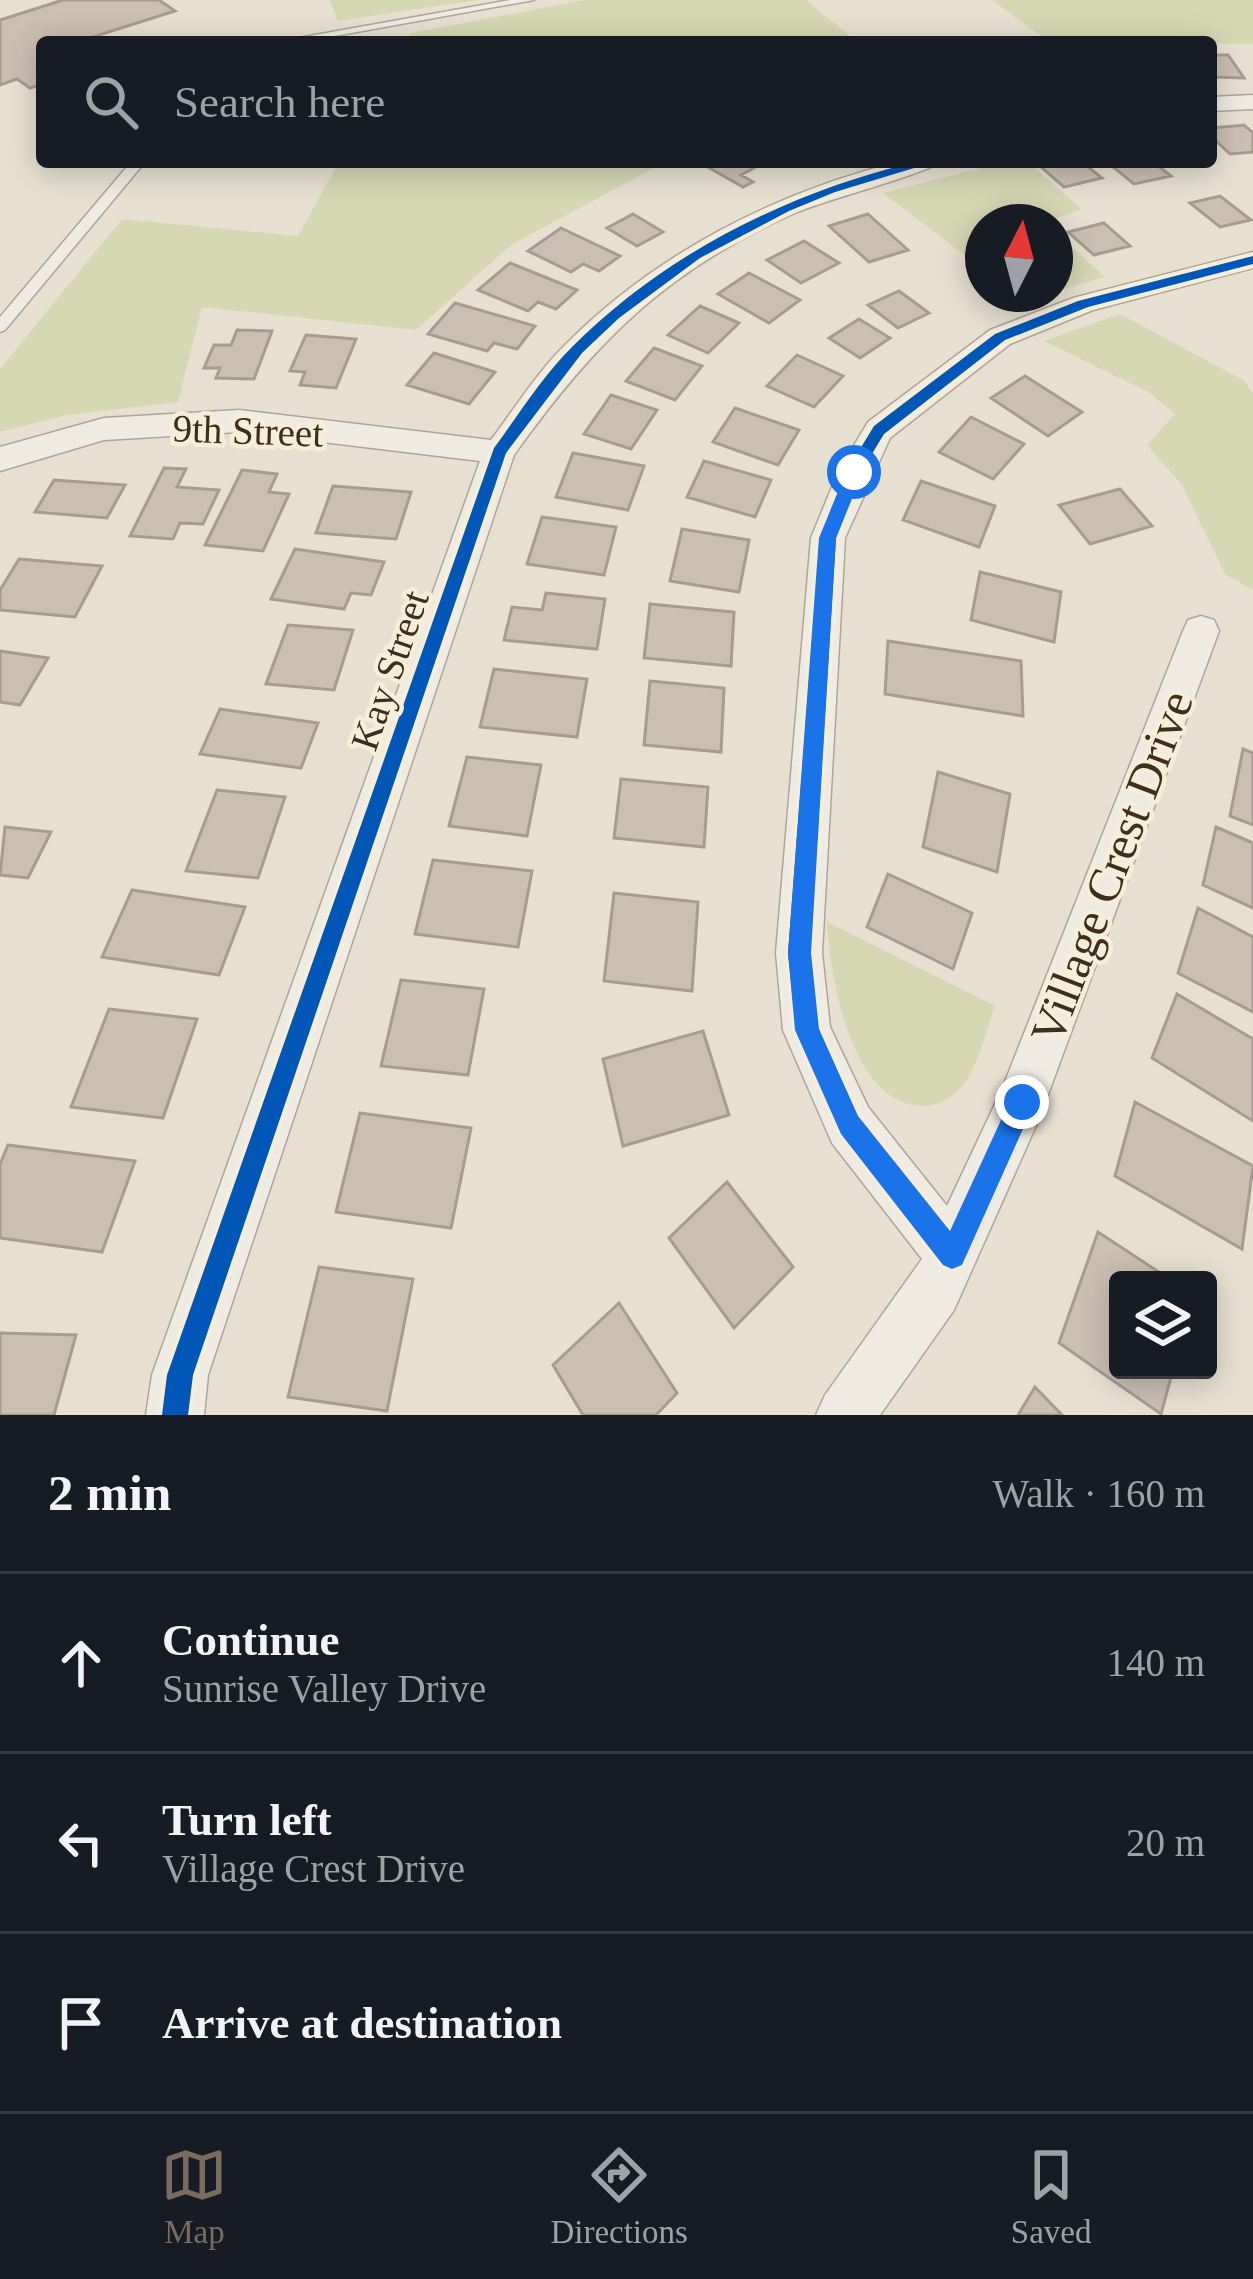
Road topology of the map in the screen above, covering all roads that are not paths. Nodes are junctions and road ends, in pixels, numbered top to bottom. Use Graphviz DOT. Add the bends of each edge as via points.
graph roads {
  1 [pos="529,0"];
  2 [pos="317,36"];
  3 [pos="1253,102"];
  4 [pos="1217,104"];
  5 [pos="132,168"];
  6 [pos="898,168"];
  7 [pos="1253,260"];
  8 [pos="0,327"];
  9 [pos="499,452"];
  10 [pos="0,459"];
  11 [pos="1201,631"];
  12 [pos="952,1255"];
  13 [pos="175,1415"];
  14 [pos="844,1415"];
  1 -- 2 [label="lane"];
  3 -- 4 [label="street"];
  5 -- 8 [label="lane"];
  6 -- 9 [label="street, Kay Street" via="772,212 679,264 576,351"];
  7 -- 12 [label="street" via="1083,304 1000,337 879,430 828,538 799,953 807,1030 850,1125"];
  9 -- 10 [label="street, 9th Street" via="239,421 104,428"];
  9 -- 13 [label="street, Kay Street" via="180,1375"];
  11 -- 12 [label="street, Village Crest Drive" via="1022,1102"];
  12 -- 14 [label="street, Village Crest Drive" via="935,1291"];
}
